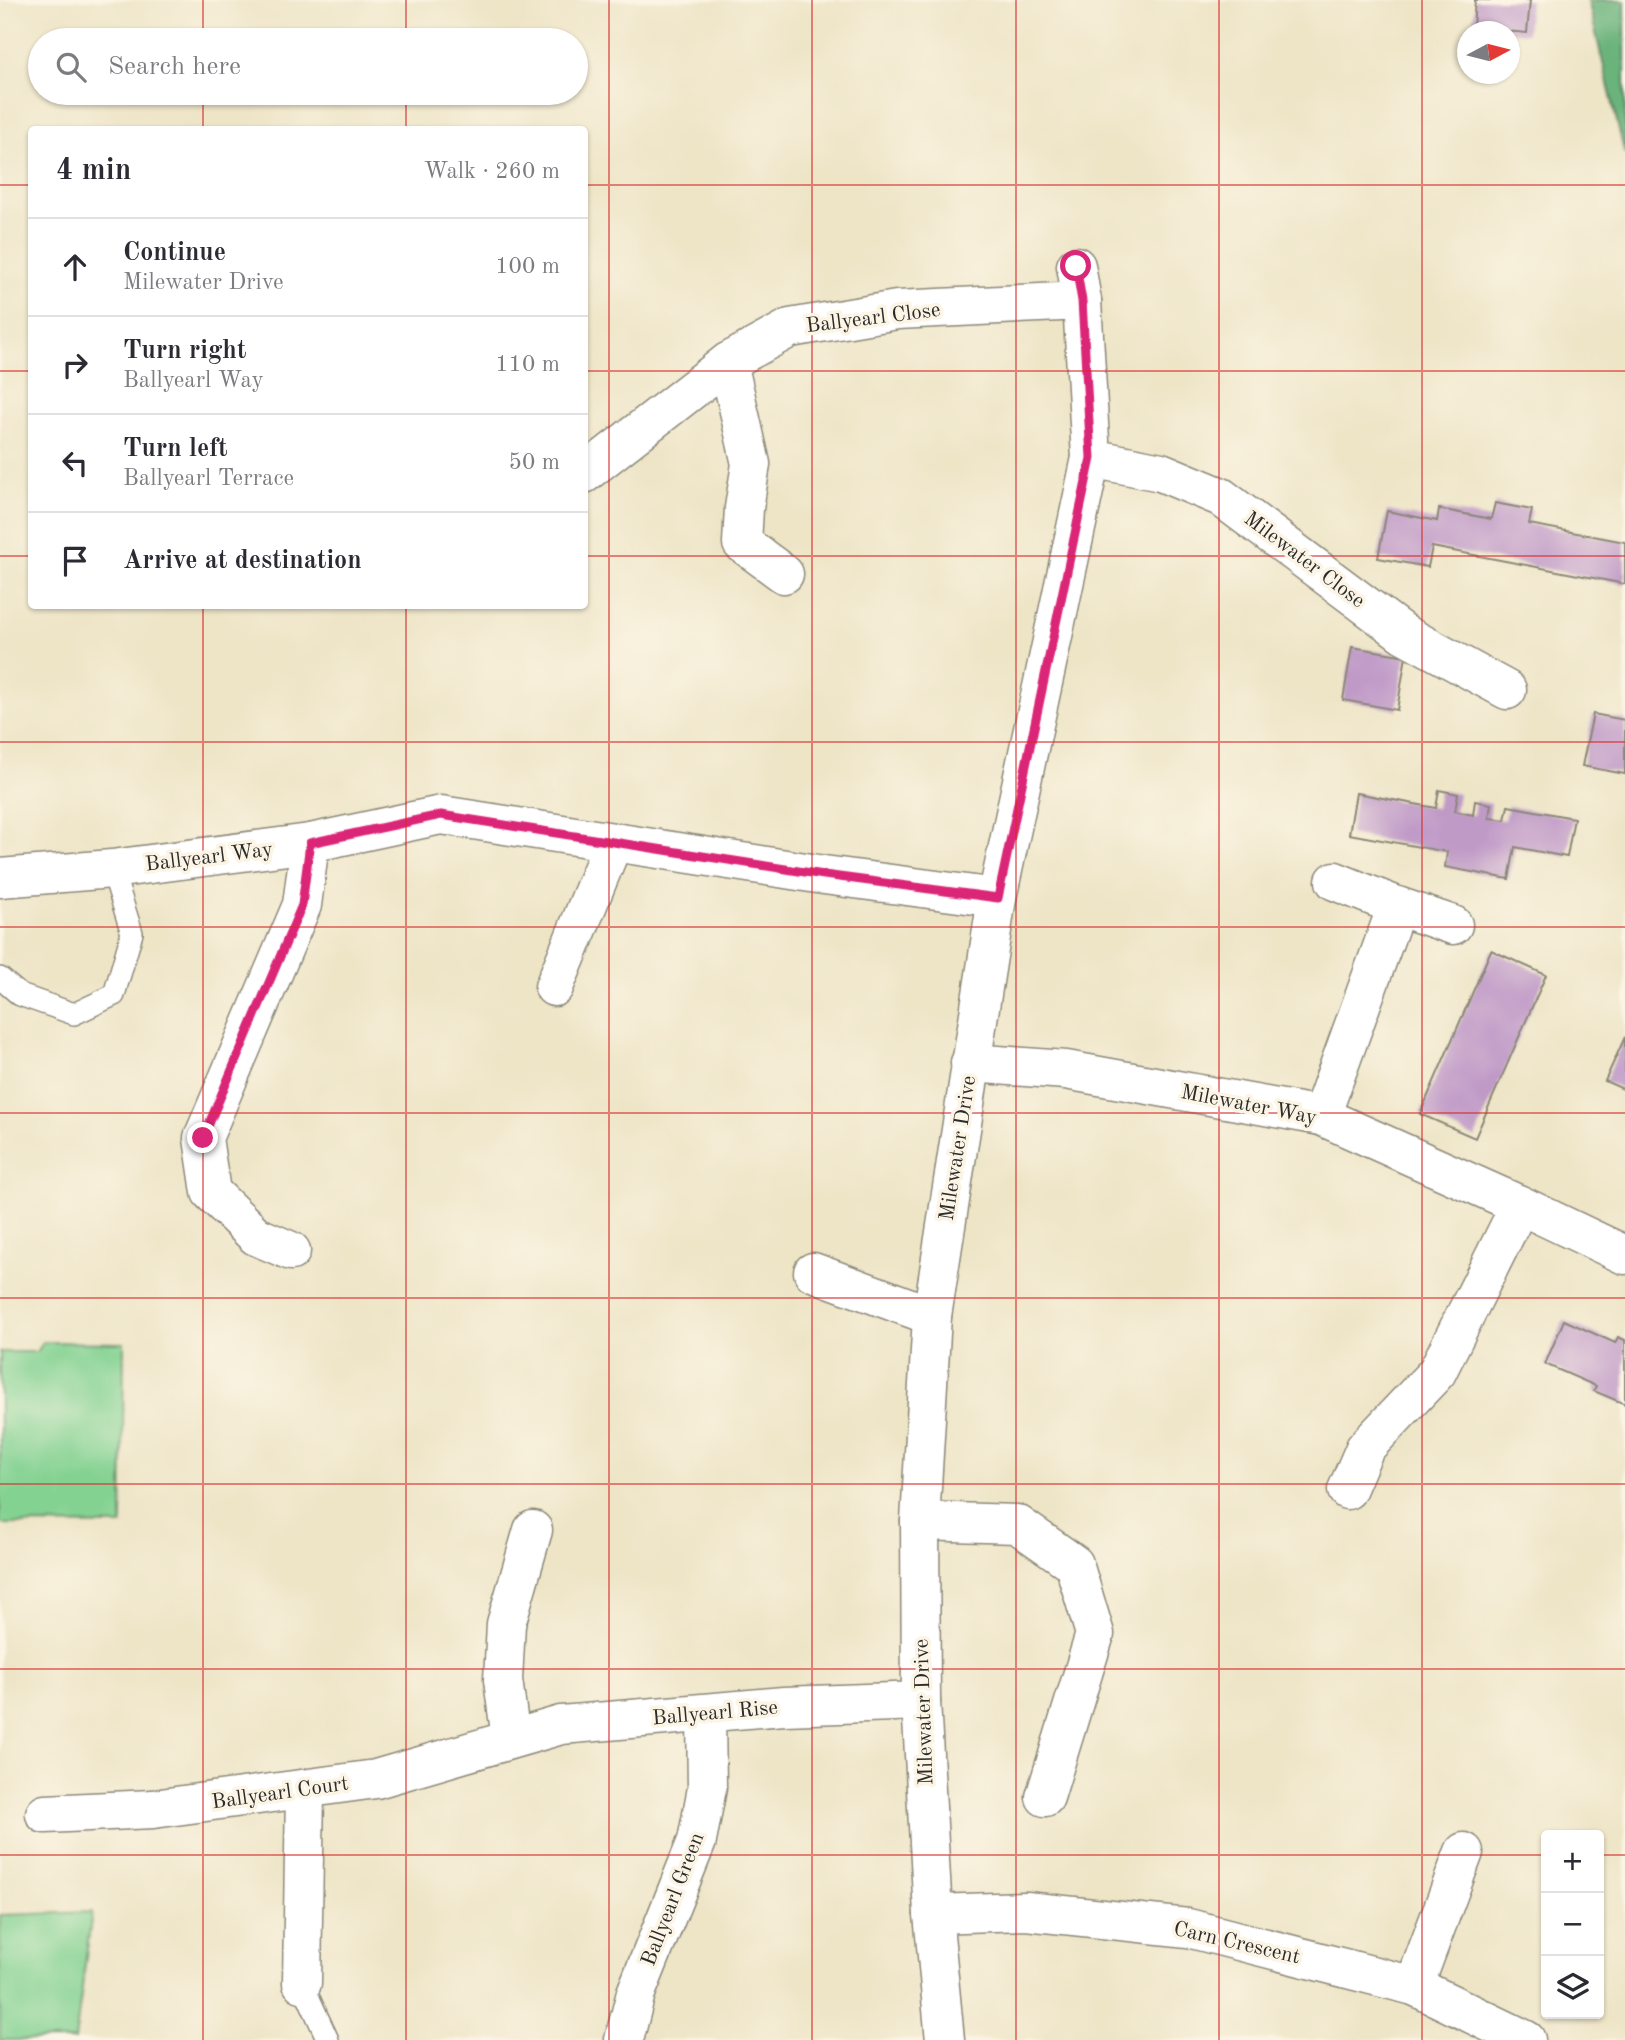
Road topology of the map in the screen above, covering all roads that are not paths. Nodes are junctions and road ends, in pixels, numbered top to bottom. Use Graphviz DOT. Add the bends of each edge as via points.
graph roads {
  1 [pos="1079,283"];
  2 [pos="728,362"];
  3 [pos="1091,458"];
  4 [pos="588,471"];
  5 [pos="784,574"];
  6 [pos="1507,690"];
  7 [pos="310,843"];
  8 [pos="613,843"];
  9 [pos="112,869"];
  10 [pos="0,878"];
  11 [pos="1335,881"];
  12 [pos="998,898"];
  13 [pos="1397,906"];
  14 [pos="1453,925"];
  15 [pos="0,978"];
  16 [pos="554,986"];
  17 [pos="971,1063"];
  18 [pos="1321,1116"];
  19 [pos="1520,1205"];
  20 [pos="291,1251"];
  21 [pos="1625,1255"];
  22 [pos="813,1272"];
  23 [pos="932,1316"];
  24 [pos="1347,1490"];
  25 [pos="920,1521"];
  26 [pos="533,1530"];
  27 [pos="921,1701"];
  28 [pos="706,1714"];
  29 [pos="511,1739"];
  30 [pos="305,1790"];
  31 [pos="1045,1797"];
  32 [pos="45,1814"];
  33 [pos="1464,1852"];
  34 [pos="933,1914"];
  35 [pos="302,1983"];
  36 [pos="1414,1986"];
  37 [pos="328,2040"];
  38 [pos="624,2040"];
  39 [pos="946,2040"];
  40 [pos="1526,2040"];
  1 -- 2 [label="street, Ballyearl Close" via="790,328"];
  1 -- 3 [label="street, Milewater Drive"];
  2 -- 4 [label="street, Ballyearl Close"];
  2 -- 5 [label="street" via="751,464 742,542"];
  3 -- 6 [label="street, Milewater Close" via="1161,472 1221,496 1404,634"];
  3 -- 12 [label="street, Milewater Drive"];
  7 -- 8 [label="street, Ballyearl Way" via="441,815"];
  7 -- 9 [label="street, Ballyearl Way"];
  7 -- 20 [label="street" via="302,905 203,1138 211,1192 256,1236"];
  8 -- 12 [label="street, Ballyearl Way"];
  8 -- 16 [label="street"];
  9 -- 10 [label="street, Ballyearl Way"];
  9 -- 15 [label="lane" via="132,933 114,995 74,1014 20,995"];
  11 -- 13 [label="street"];
  12 -- 17 [label="street, Milewater Drive"];
  13 -- 14 [label="street"];
  13 -- 18 [label="street"];
  17 -- 18 [label="street, Milewater Way" via="1066,1070"];
  17 -- 23 [label="street, Milewater Drive"];
  18 -- 19 [label="street, Milewater Way"];
  19 -- 21 [label="street, Milewater Way"];
  19 -- 24 [label="street" via="1437,1372 1365,1448"];
  22 -- 23 [label="street"];
  23 -- 25 [label="street, Milewater Drive"];
  25 -- 27 [label="street, Milewater Drive"];
  25 -- 31 [label="street" via="1017,1524 1074,1564 1095,1634"];
  26 -- 29 [label="street" via="506,1623 503,1680"];
  27 -- 28 [label="street, Ballyearl Rise"];
  27 -- 34 [label="street, Milewater Drive"];
  28 -- 29 [label="street, Ballyearl Rise" via="561,1725"];
  28 -- 38 [label="street, Ballyearl Green" via="707,1788 697,1841 636,1993"];
  29 -- 30 [label="street, Ballyearl Court" via="376,1779"];
  30 -- 32 [label="street, Ballyearl Court" via="153,1809"];
  30 -- 35 [label="street"];
  33 -- 36 [label="street"];
  34 -- 36 [label="street, Carn Crescent" via="1026,1911 1188,1928"];
  34 -- 39 [label="street, Milewater Drive"];
  35 -- 37 [label="lane"];
  36 -- 40 [label="street, Carn Crescent"];
}
